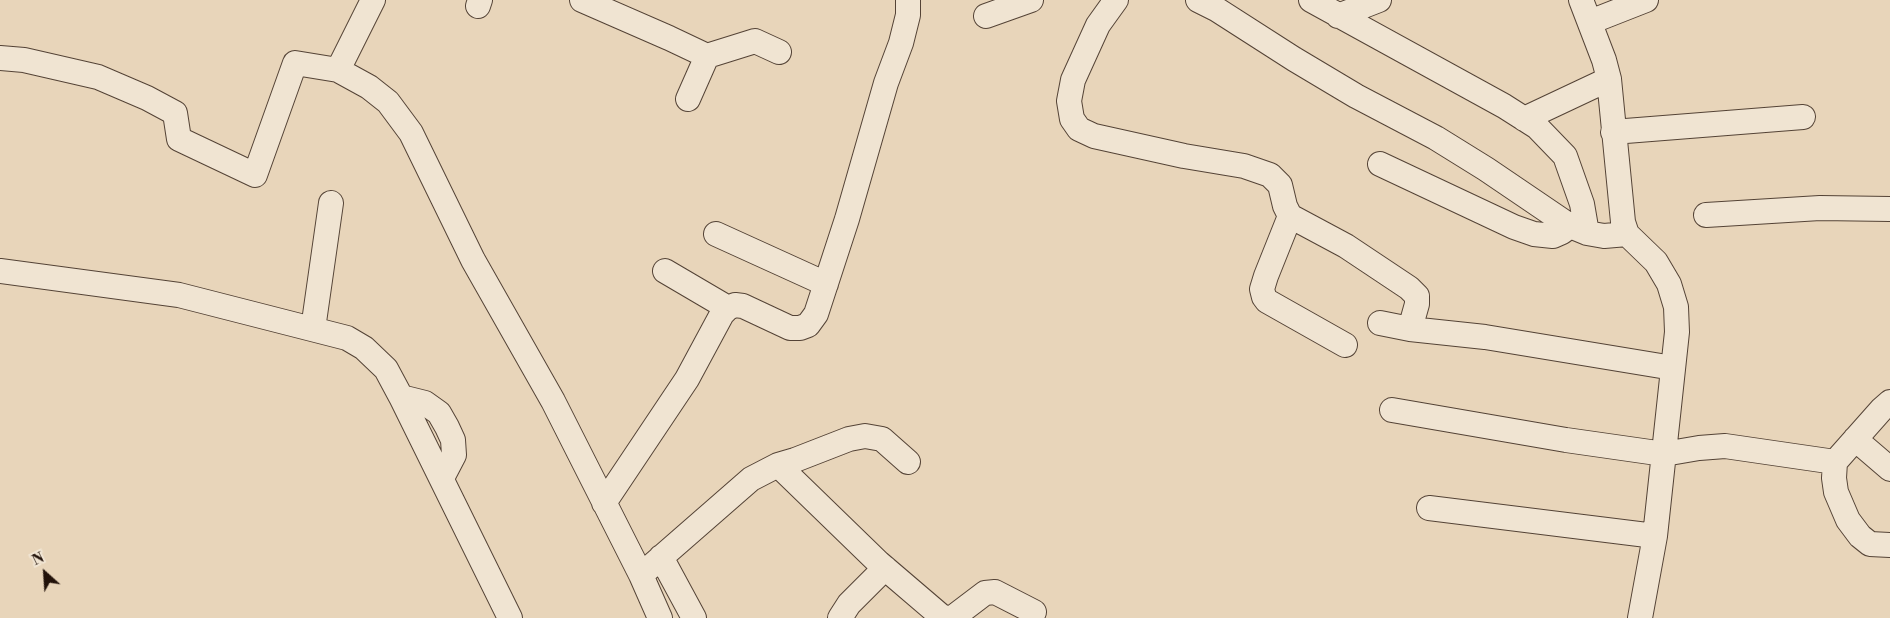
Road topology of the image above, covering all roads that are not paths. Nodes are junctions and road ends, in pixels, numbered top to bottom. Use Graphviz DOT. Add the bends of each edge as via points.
graph roads {
  1 [pos="374,0"];
  2 [pos="582,0"];
  3 [pos="908,0"];
  4 [pos="1031,0"];
  5 [pos="1116,0"];
  6 [pos="1198,0"];
  7 [pos="1311,0"];
  8 [pos="1379,0"];
  9 [pos="1581,0"];
  10 [pos="1646,0"];
  11 [pos="986,16"];
  12 [pos="1338,16"];
  13 [pos="1590,22"];
  14 [pos="779,52"];
  15 [pos="706,56"];
  16 [pos="0,58"];
  17 [pos="338,70"];
  18 [pos="1609,78"];
  19 [pos="688,100"];
  20 [pos="1804,117"];
  21 [pos="1524,119"];
  22 [pos="1613,132"];
  23 [pos="1380,164"];
  24 [pos="331,204"];
  25 [pos="1890,209"];
  26 [pos="1706,215"];
  27 [pos="1290,216"];
  28 [pos="1578,230"];
  29 [pos="716,234"];
  30 [pos="1627,234"];
  31 [pos="0,271"];
  32 [pos="665,271"];
  33 [pos="826,284"];
  34 [pos="728,308"];
  35 [pos="1380,323"];
  36 [pos="313,329"];
  37 [pos="1410,329"];
  38 [pos="1345,345"];
  39 [pos="1673,368"];
  40 [pos="1890,402"];
  41 [pos="1392,410"];
  42 [pos="1855,439"];
  43 [pos="1664,454"];
  44 [pos="908,462"];
  45 [pos="1835,462"];
  46 [pos="778,465"];
  47 [pos="1890,469"];
  48 [pos="604,503"];
  49 [pos="1430,508"];
  50 [pos="1655,536"];
  51 [pos="1890,545"];
  52 [pos="661,557"];
  53 [pos="885,568"];
  54 [pos="641,575"];
  55 [pos="1034,612"];
  56 [pos="510,618"];
  57 [pos="660,618"];
  58 [pos="694,618"];
  59 [pos="840,618"];
  60 [pos="946,618"];
  61 [pos="952,618"];
  62 [pos="1640,618"];
  1 -- 17 [label="street"];
  2 -- 15 [label="street"];
  3 -- 33 [label="street" via="908,16 901,43"];
  4 -- 11 [label="street"];
  5 -- 27 [label="street" via="1098,25 1073,80 1069,101 1072,120 1079,129 1094,136 1244,166 1270,175 1280,185"];
  6 -- 28 [label="street" via="1356,96 1436,138"];
  7 -- 12 [label="street"];
  8 -- 12 [label="street"];
  9 -- 13 [label="street"];
  10 -- 13 [label="street"];
  12 -- 21 [label="street"];
  13 -- 18 [label="street"];
  14 -- 15 [label="street" via="755,41"];
  15 -- 19 [label="street"];
  16 -- 17 [label="street" via="24,60 98,77 147,98 175,113 179,139 254,175 295,63"];
  17 -- 48 [label="street" via="388,102 411,133 473,260 553,401"];
  18 -- 21 [label="street"];
  18 -- 22 [label="street"];
  20 -- 22 [label="street"];
  21 -- 28 [label="street" via="1537,127 1565,156 1582,204"];
  22 -- 30 [label="street"];
  23 -- 28 [label="street" via="1534,234 1553,236"];
  24 -- 36 [label="street"];
  25 -- 26 [label="street" via="1820,208"];
  27 -- 37 [label="street" via="1346,246 1409,288 1417,296 1418,304"];
  27 -- 38 [label="street" via="1266,276 1262,289 1264,297"];
  28 -- 30 [label="street" via="1604,236"];
  29 -- 33 [label="street"];
  30 -- 39 [label="street" via="1656,262 1669,284 1676,307"];
  31 -- 36 [label="street" via="179,295"];
  32 -- 34 [label="street"];
  33 -- 34 [label="street" via="816,314 808,325 800,328 790,328 743,306"];
  34 -- 48 [label="street" via="687,379"];
  35 -- 37 [label="street"];
  36 -- 56 [label="street" via="348,338 386,369"];
  37 -- 39 [label="street" via="1485,337"];
  39 -- 43 [label="street"];
  40 -- 42 [label="street"];
  41 -- 43 [label="street"];
  42 -- 45 [label="street"];
  42 -- 47 [label="street"];
  43 -- 45 [label="street" via="1725,446"];
  43 -- 50 [label="street"];
  44 -- 46 [label="street" via="882,439 865,436"];
  45 -- 51 [label="street" via="1836,492 1848,520 1870,544"];
  46 -- 52 [label="street" via="752,479"];
  46 -- 53 [label="street"];
  48 -- 54 [label="street"];
  49 -- 50 [label="street"];
  50 -- 62 [label="street"];
  52 -- 54 [label="street"];
  52 -- 58 [label="street"];
  53 -- 59 [label="street" via="849,604"];
  53 -- 60 [label="street"];
  54 -- 57 [label="street"];
  55 -- 61 [label="street" via="995,592 985,593"];
}
